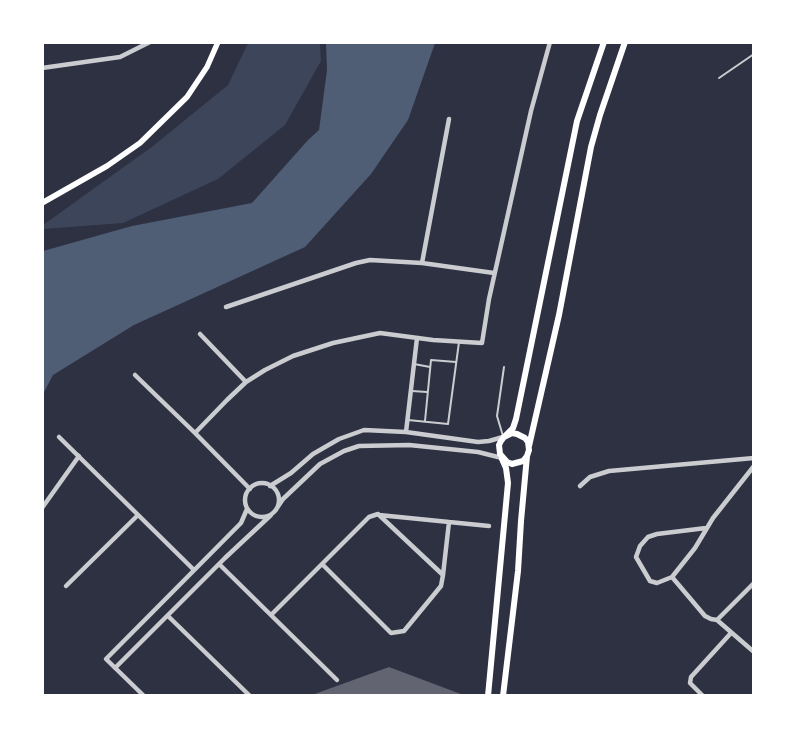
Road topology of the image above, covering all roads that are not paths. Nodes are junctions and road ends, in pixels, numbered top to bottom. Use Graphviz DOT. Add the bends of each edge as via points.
graph roads {
  1 [pos="150,42"];
  2 [pos="218,42"];
  3 [pos="550,42"];
  4 [pos="604,42"];
  5 [pos="625,42"];
  6 [pos="754,54"];
  7 [pos="44,66"];
  8 [pos="719,78"];
  9 [pos="449,118"];
  10 [pos="42,203"];
  11 [pos="422,263"];
  12 [pos="494,273"];
  13 [pos="226,307"];
  14 [pos="200,334"];
  15 [pos="417,338"];
  16 [pos="459,342"];
  17 [pos="456,362"];
  18 [pos="414,364"];
  19 [pos="430,367"];
  20 [pos="504,367"];
  21 [pos="135,375"];
  22 [pos="246,382"];
  23 [pos="411,391"];
  24 [pos="427,392"];
  25 [pos="407,420"];
  26 [pos="425,421"];
  27 [pos="406,432"];
  28 [pos="196,433"];
  29 [pos="60,437"];
  30 [pos="504,437"];
  31 [pos="529,446"];
  32 [pos="79,456"];
  33 [pos="527,456"];
  34 [pos="502,458"];
  35 [pos="754,458"];
  36 [pos="754,466"];
  37 [pos="270,486"];
  38 [pos="580,486"];
  39 [pos="250,489"];
  40 [pos="42,508"];
  41 [pos="277,508"];
  42 [pos="248,509"];
  43 [pos="378,514"];
  44 [pos="138,515"];
  45 [pos="271,515"];
  46 [pos="450,522"];
  47 [pos="489,526"];
  48 [pos="706,528"];
  49 [pos="219,564"];
  50 [pos="322,564"];
  51 [pos="194,570"];
  52 [pos="443,575"];
  53 [pos="672,577"];
  54 [pos="754,583"];
  55 [pos="66,586"];
  56 [pos="168,616"];
  57 [pos="271,616"];
  58 [pos="718,620"];
  59 [pos="731,633"];
  60 [pos="754,652"];
  61 [pos="115,668"];
  62 [pos="337,680"];
  63 [pos="144,696"];
  64 [pos="250,696"];
  65 [pos="488,696"];
  66 [pos="504,696"];
  67 [pos="702,696"];
  1 -- 7 [label="street" via="120,56"];
  2 -- 10 [label="main road" via="207,67 187,97 140,142 107,166"];
  3 -- 12 [label="street"];
  4 -- 30 [label="main road" via="577,121 516,420"];
  5 -- 31 [label="main road" via="592,147"];
  6 -- 8 [label="lane"];
  9 -- 11 [label="street"];
  11 -- 12 [label="street"];
  11 -- 13 [label="street" via="356,262"];
  12 -- 16 [label="street" via="482,344"];
  14 -- 22 [label="street"];
  15 -- 16 [label="street"];
  15 -- 18 [label="street"];
  15 -- 22 [label="street" via="380,334 333,343 292,356"];
  16 -- 17 [label="lane"];
  17 -- 19 [label="lane" via="431,360"];
  17 -- 26 [label="lane" via="448,424"];
  18 -- 19 [label="lane"];
  18 -- 23 [label="street"];
  19 -- 24 [label="lane"];
  20 -- 30 [label="lane" via="497,416"];
  21 -- 28 [label="street"];
  22 -- 28 [label="street"];
  23 -- 24 [label="lane"];
  23 -- 25 [label="street"];
  24 -- 26 [label="lane"];
  25 -- 26 [label="lane"];
  25 -- 27 [label="street"];
  27 -- 30 [label="street" via="478,442"];
  27 -- 37 [label="street" via="364,430 339,439"];
  28 -- 39 [label="street"];
  29 -- 32 [label="street"];
  30 -- 31 [label="main road" via="517,434 525,438"];
  30 -- 34 [label="main road" via="499,450"];
  31 -- 33 [label="main road"];
  32 -- 40 [label="street"];
  32 -- 44 [label="street"];
  33 -- 34 [label="main road" via="524,461 512,464"];
  33 -- 66 [label="main road"];
  34 -- 41 [label="street" via="478,452 409,445 359,446 320,464"];
  34 -- 65 [label="main road" via="508,483"];
  35 -- 38 [label="street" via="609,471 590,477"];
  36 -- 48 [label="street"];
  37 -- 39 [label="street" via="261,484"];
  37 -- 41 [label="street" via="279,500"];
  39 -- 42 [label="street" via="245,501"];
  41 -- 45 [label="street"];
  42 -- 45 [label="street" via="254,515"];
  42 -- 51 [label="street" via="241,523"];
  43 -- 46 [label="street"];
  43 -- 50 [label="street" via="369,517"];
  43 -- 52 [label="street"];
  44 -- 51 [label="street"];
  44 -- 55 [label="street"];
  45 -- 49 [label="street"];
  46 -- 47 [label="street"];
  46 -- 52 [label="street"];
  48 -- 53 [label="street"];
  48 -- 53 [label="street" via="657,534 648,537 640,546 636,557 650,580 657,583"];
  49 -- 56 [label="street"];
  49 -- 57 [label="street"];
  50 -- 52 [label="street" via="391,632 404,631 441,586"];
  50 -- 57 [label="street"];
  51 -- 61 [label="street" via="106,659"];
  53 -- 58 [label="street" via="705,616"];
  54 -- 58 [label="street"];
  56 -- 61 [label="street"];
  56 -- 64 [label="street"];
  57 -- 62 [label="street"];
  58 -- 59 [label="street"];
  59 -- 60 [label="street"];
  59 -- 67 [label="street" via="691,677 690,683"];
  61 -- 63 [label="street"];
}
